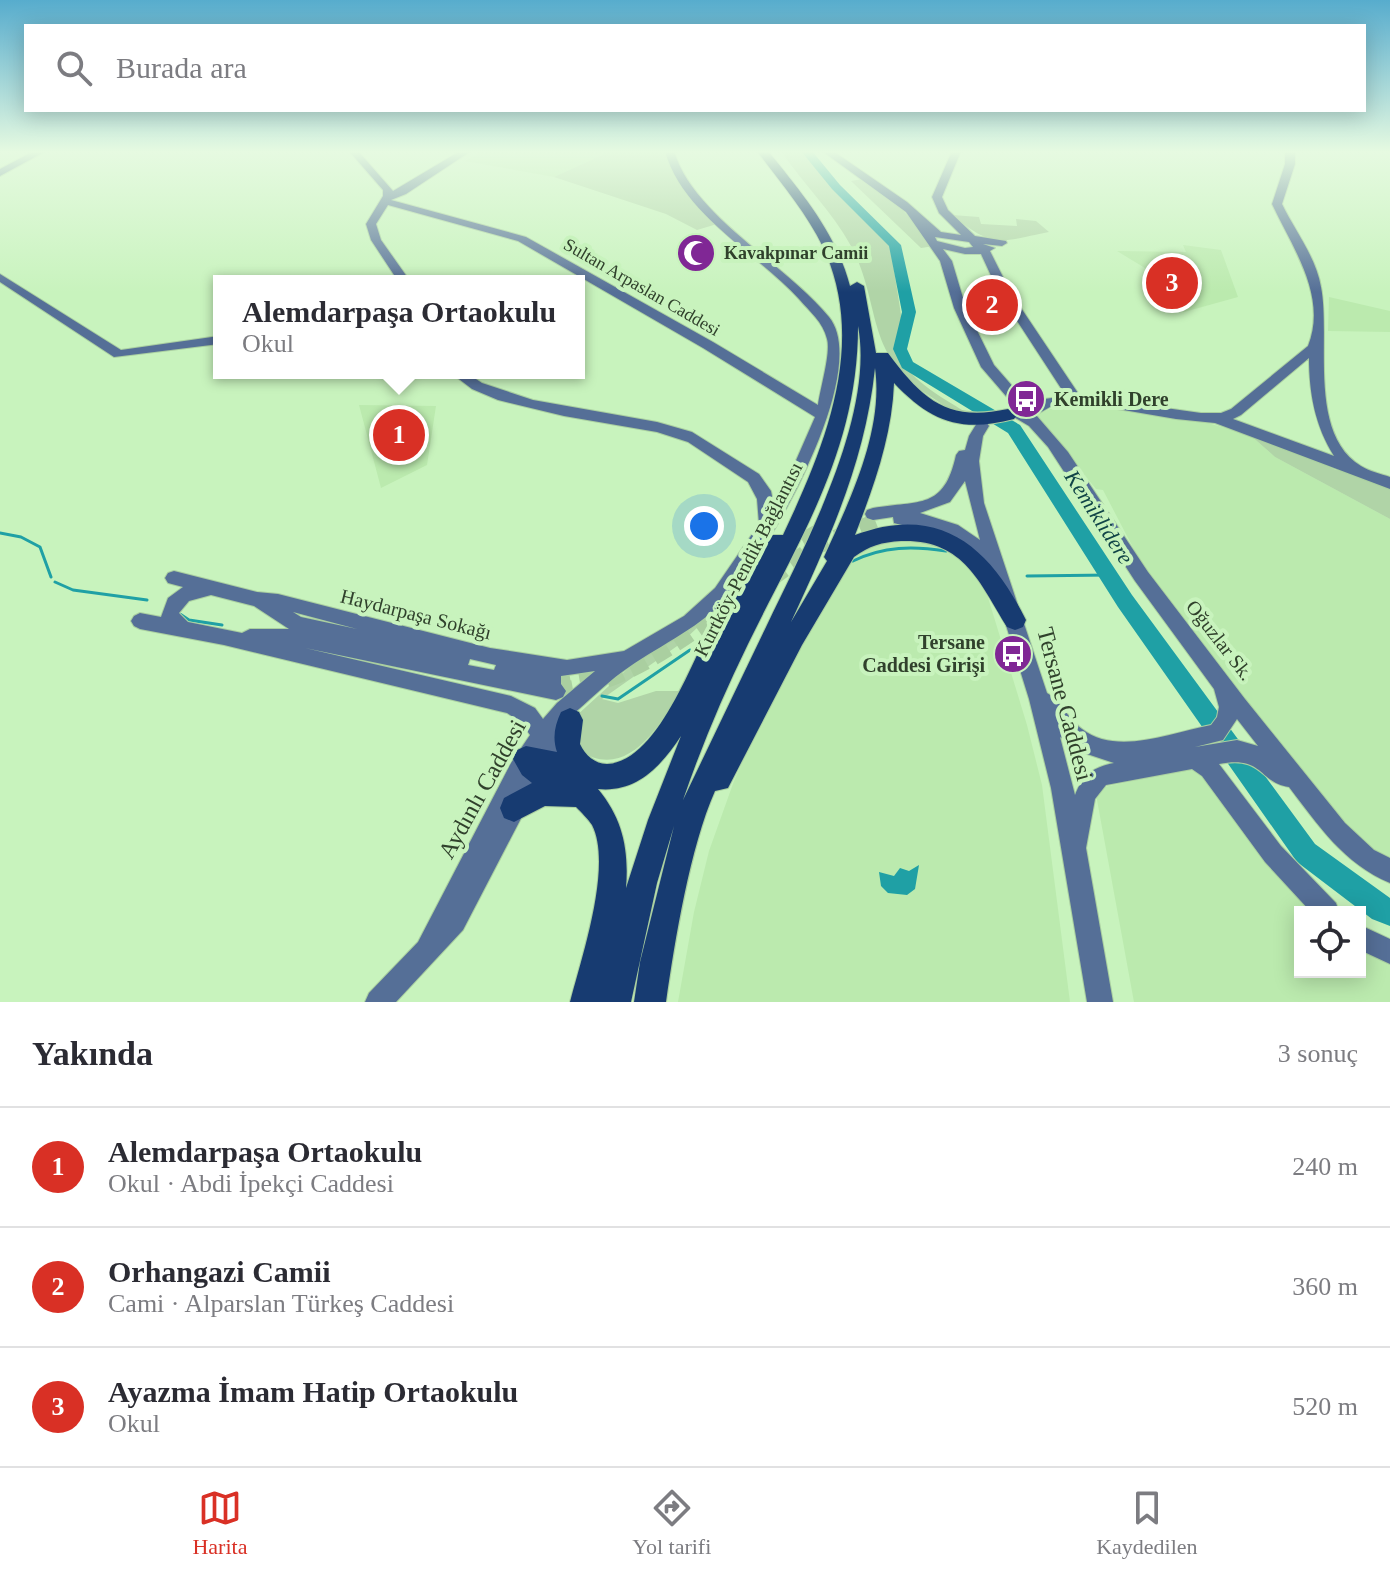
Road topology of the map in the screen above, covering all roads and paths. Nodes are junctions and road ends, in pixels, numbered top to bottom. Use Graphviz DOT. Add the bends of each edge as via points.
graph roads {
  1 [pos="695,198"];
  2 [pos="799,198"];
  3 [pos="810,198"];
  4 [pos="893,198"];
  5 [pos="937,198"];
  6 [pos="1279,198"];
  7 [pos="387,199"];
  8 [pos="909,209"];
  9 [pos="943,211"];
  10 [pos="979,245"];
  11 [pos="948,249"];
  12 [pos="851,268"];
  13 [pos="400,275"];
  14 [pos="0,277"];
  15 [pos="213,341"];
  16 [pos="1316,345"];
  17 [pos="882,356"];
  18 [pos="1291,365"];
  19 [pos="1317,375"];
  20 [pos="470,379"];
  21 [pos="1073,396"];
  22 [pos="1242,407"];
  23 [pos="1022,410"];
  24 [pos="823,415"];
  25 [pos="1215,418"];
  26 [pos="978,423"];
  27 [pos="1256,431"];
  28 [pos="1332,441"];
  29 [pos="1311,452"];
  30 [pos="824,470"];
  31 [pos="1359,471"];
  32 [pos="755,477"];
  33 [pos="792,482"];
  34 [pos="1390,483"];
  35 [pos="763,532"];
  36 [pos="174,578"];
  37 [pos="212,588"];
  38 [pos="257,599"];
  39 [pos="1012,610"];
  40 [pos="140,621"];
  41 [pos="182,628"];
  42 [pos="1183,631"];
  43 [pos="796,632"];
  44 [pos="224,637"];
  45 [pos="648,649"];
  46 [pos="1033,683"];
  47 [pos="545,746"];
  48 [pos="1197,751"];
  49 [pos="594,787"];
  50 [pos="514,808"];
  51 [pos="1337,831"];
  52 [pos="1076,852"];
  53 [pos="1390,871"];
  54 [pos="675,878"];
  55 [pos="1321,906"];
  56 [pos="1366,940"];
  57 [pos="427,949"];
  58 [pos="1390,952"];
  59 [pos="378,1002"];
  60 [pos="586,1002"];
  61 [pos="615,1002"];
  62 [pos="650,1002"];
  63 [pos="1100,1002"];
  1 -- 24 [label="street, Aydınlı Caddesi" via="826,321 835,342"];
  2 -- 30 [label="highway, Kurtköy-Pendik Bağlantısı" via="838,265 848,303 849,359 840,418"];
  3 -- 12 [label="highway" via="833,227"];
  4 -- 8 [label="street"];
  5 -- 9 [label="street"];
  6 -- 16 [label="street" via="1277,204 1316,281"];
  7 -- 13 [label="street" via="371,224"];
  7 -- 24 [label="street, Sultan Arpaslan Caddesi" via="522,239"];
  8 -- 11 [label="street"];
  8 -- 11 [label="street" via="933,241"];
  9 -- 10 [label="street"];
  9 -- 11 [label="street"];
  10 -- 11 [label="street" via="972,252"];
  10 -- 21 [label="street"];
  11 -- 23 [label="street, Oğuzlar Sk." via="960,308 980,355"];
  12 -- 17 [label="highway" via="868,301"];
  12 -- 54 [label="highway" via="868,361 851,455 832,509 691,813"];
  14 -- 15 [label="street" via="119,354"];
  16 -- 18 [label="street"];
  16 -- 19 [label="street"];
  17 -- 26 [label="highway" via="915,393 951,417"];
  17 -- 43 [label="highway" via="884,395 860,504"];
  18 -- 19 [label="street" via="1306,365"];
  18 -- 22 [label="street"];
  19 -- 28 [label="street" via="1318,401"];
  20 -- 32 [label="street" via="499,394 555,410 683,434"];
  21 -- 22 [label="street" via="1204,411"];
  21 -- 23 [label="street" via="1057,394"];
  21 -- 25 [label="street"];
  22 -- 25 [label="street"];
  22 -- 27 [label="street" via="1243,420"];
  23 -- 26 [label="highway"];
  23 -- 42 [label="street, Oğuzlar Sk." via="1059,450"];
  24 -- 33 [label="street, Aydınlı Caddesi"];
  25 -- 27 [label="street"];
  26 -- 39 [label="street, Tersane Caddesi" via="973,492"];
  26 -- 39 [label="street" via="969,437 959,483 947,498 875,518 908,518 951,528 977,548"];
  27 -- 29 [label="street"];
  28 -- 29 [label="street" via="1330,454"];
  28 -- 31 [label="street"];
  29 -- 31 [label="street"];
  30 -- 49 [label="highway" via="728,615 657,750 627,774"];
  30 -- 61 [label="highway, Kurtköy-Pendik Bağlantısı" via="717,682 675,782 646,869"];
  31 -- 34 [label="street"];
  32 -- 33 [label="street" via="769,483"];
  32 -- 35 [label="street" via="766,500"];
  33 -- 35 [label="street, Aydınlı Caddesi"];
  35 -- 45 [label="street, Aydınlı Caddesi" via="721,593"];
  36 -- 37 [label="street, Haydarpaşa Sokağı"];
  37 -- 38 [label="street, Haydarpaşa Sokağı"];
  37 -- 41 [label="street" via="188,592 175,602 169,615"];
  38 -- 44 [label="street" via="297,624 554,685 286,636"];
  38 -- 45 [label="street, Haydarpaşa Sokağı" via="490,656 555,666 606,663"];
  39 -- 43 [label="highway" via="960,546 938,537 898,533 845,551"];
  39 -- 46 [label="street, Tersane Caddesi"];
  40 -- 41 [label="street"];
  41 -- 44 [label="street"];
  42 -- 48 [label="street" via="1226,693 1229,708 1224,727"];
  42 -- 51 [label="street, Oğuzlar Sk."];
  43 -- 54 [label="highway" via="716,785"];
  44 -- 47 [label="street" via="511,705 528,715"];
  45 -- 47 [label="street, Aydınlı Caddesi"];
  45 -- 47 [label="street, Aydınlı Caddesi" via="615,666 564,710"];
  46 -- 48 [label="street" via="1060,724 1091,748 1120,754"];
  46 -- 52 [label="street, Tersane Caddesi"];
  47 -- 49 [label="highway"];
  47 -- 49 [label="highway" via="566,735 571,757"];
  47 -- 50 [label="street, Aydınlı Caddesi"];
  47 -- 57 [label="street, Aydınlı Caddesi"];
  48 -- 51 [label="street" via="1237,750 1276,766"];
  48 -- 52 [label="street" via="1091,783 1084,795"];
  48 -- 55 [label="street" via="1273,854"];
  49 -- 50 [label="highway" via="543,792"];
  49 -- 60 [label="highway" via="615,862"];
  50 -- 57 [label="street, Aydınlı Caddesi" via="454,921"];
  51 -- 53 [label="street, Oğuzlar Sk." via="1366,858"];
  52 -- 63 [label="street, Tersane Caddesi"];
  54 -- 62 [label="highway"];
  56 -- 58 [label="street"];
  57 -- 59 [label="street, Aydınlı Caddesi"];
}
